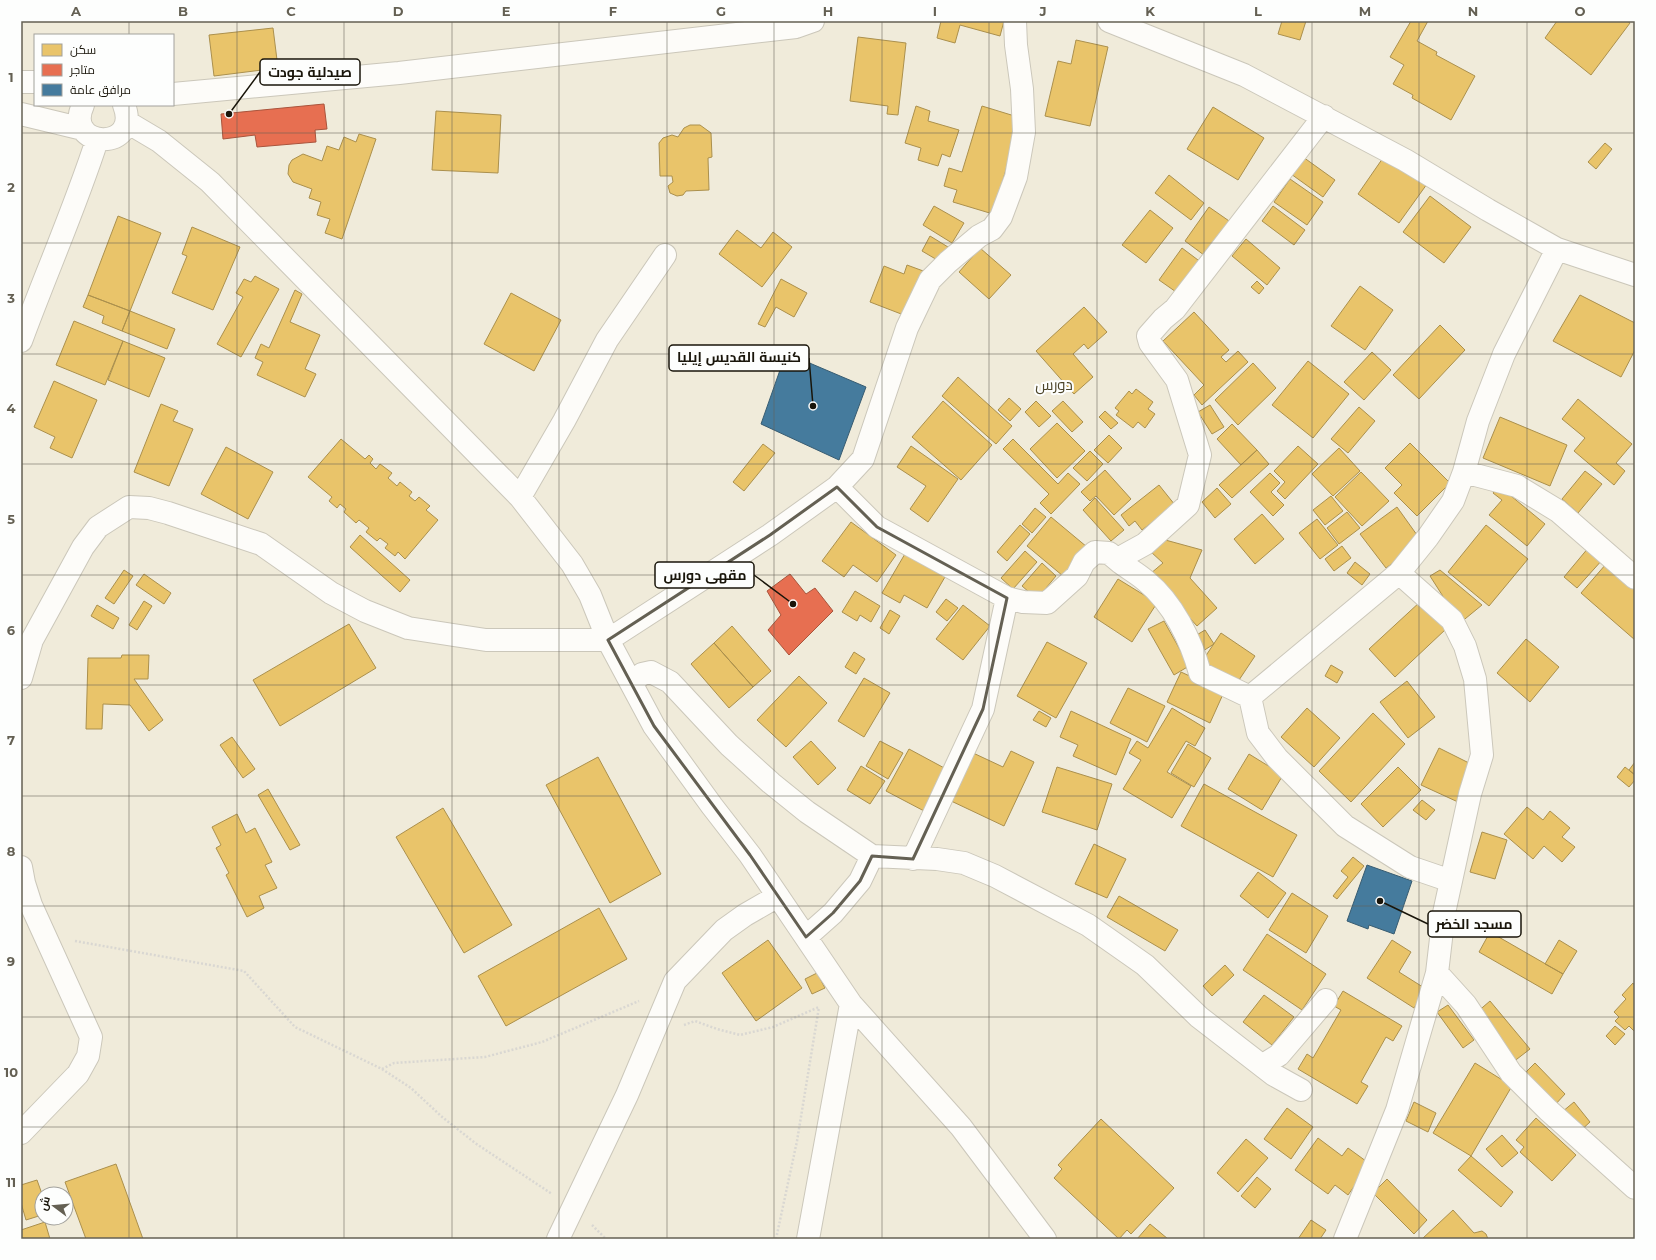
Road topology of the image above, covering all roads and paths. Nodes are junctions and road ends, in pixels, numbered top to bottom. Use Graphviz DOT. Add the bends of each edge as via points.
graph roads {
  1 [pos="813,21"];
  2 [pos="1015,21"];
  3 [pos="1109,21"];
  4 [pos="21,82"];
  5 [pos="34,82"];
  6 [pos="174,94"];
  7 [pos="82,106"];
  8 [pos="21,114"];
  9 [pos="125,114"];
  10 [pos="1324,116"];
  11 [pos="90,134"];
  12 [pos="1557,249"];
  13 [pos="665,255"];
  14 [pos="1635,275"];
  15 [pos="21,341"];
  16 [pos="1464,472"];
  17 [pos="837,487"];
  18 [pos="520,497"];
  19 [pos="1121,563"];
  20 [pos="1399,573"];
  21 [pos="1635,578"];
  22 [pos="1007,598"];
  23 [pos="608,640"];
  24 [pos="21,678"];
  25 [pos="631,683"];
  26 [pos="1250,697"];
  27 [pos="872,856"];
  28 [pos="914,859"];
  29 [pos="21,867"];
  30 [pos="1451,881"];
  31 [pos="778,896"];
  32 [pos="46,936"];
  33 [pos="806,937"];
  34 [pos="1437,973"];
  35 [pos="833,975"];
  36 [pos="643,999"];
  37 [pos="1326,1000"];
  38 [pos="851,1004"];
  39 [pos="819,1007"];
  40 [pos="653,1034"];
  41 [pos="1263,1065"];
  42 [pos="382,1070"];
  43 [pos="1301,1090"];
  44 [pos="21,1133"];
  45 [pos="1635,1188"];
  46 [pos="573,1207"];
  47 [pos="558,1239"];
  48 [pos="776,1239"];
  49 [pos="808,1239"];
  50 [pos="1045,1239"];
  51 [pos="1345,1239"];
  1 -- 6 [label="street" via="796,27 391,74"];
  2 -- 17 [label="street" via="1024,132 1016,178 1001,217 992,229 979,236 930,280 907,328 862,459"];
  3 -- 10 [label="street" via="1244,75"];
  4 -- 5 [label="street"];
  7 -- 11 [label="street" via="80,120"];
  8 -- 11 [label="street"];
  9 -- 11 [label="street" via="122,131 116,137 107,140"];
  9 -- 18 [label="street" via="210,182"];
  10 -- 12 [label="street"];
  10 -- 19 [label="street" via="1175,309 1148,336 1150,343 1177,380 1200,454 1188,505 1145,544 1125,554"];
  11 -- 15 [label="street" via="81,190"];
  12 -- 14 [label="street"];
  12 -- 16 [label="street" via="1504,354 1478,421"];
  13 -- 18 [label="street" via="607,340"];
  16 -- 20 [label="street" via="1453,501"];
  16 -- 21 [label="street" via="1517,486 1558,511"];
  17 -- 22 [label="street" via="877,527"];
  17 -- 23 [label="street" via="770,535"];
  18 -- 23 [label="street" via="572,564 590,595"];
  19 -- 22 [label="street" via="1109,553 1095,552 1084,562 1077,576 1047,603 1022,602"];
  19 -- 26 [label="street" via="1147,581 1171,609 1194,651 1200,673"];
  20 -- 26 [label="street"];
  20 -- 30 [label="street" via="1452,620 1465,646 1475,679 1482,755 1470,794"];
  22 -- 28 [label="street" via="983,709"];
  23 -- 24 [label="street" via="486,640 408,628 365,611 331,593 260,544 168,513 149,508 129,507 98,526 83,547 32,640"];
  23 -- 25 [label="street"];
  25 -- 27 [label="street" via="642,674 651,672 670,682 728,745 771,783 807,812"];
  25 -- 31 [label="street" via="654,726"];
  26 -- 30 [label="street" via="1258,733 1277,758 1345,826 1410,867"];
  27 -- 28 [label="street"];
  27 -- 33 [label="street" via="860,881 833,913"];
  28 -- 41 [label="street" via="964,863 995,876 1088,925 1144,965 1199,1018"];
  29 -- 32 [label="street" via="29,898"];
  30 -- 34 [label="street" via="1444,913"];
  31 -- 33 [label="street"];
  31 -- 40 [label="street" via="724,930 675,981"];
  32 -- 42 [label="path" via="244,971 294,1026"];
  32 -- 44 [label="street" via="91,1037 88,1056 78,1074"];
  33 -- 35 [label="street"];
  34 -- 45 [label="street" via="1466,1005 1511,1073"];
  34 -- 51 [label="street" via="1397,1110"];
  35 -- 38 [label="street"];
  35 -- 39 [label="path"];
  36 -- 42 [label="path" via="630,1007 542,1042 492,1055 394,1063"];
  37 -- 41 [label="street" via="1279,1055"];
  38 -- 49 [label="street"];
  38 -- 50 [label="street" via="961,1127"];
  39 -- 40 [label="path" via="773,1027 740,1035 717,1030 696,1021"];
  39 -- 48 [label="path" via="797,1141"];
  40 -- 46 [label="street" via="627,1095"];
  41 -- 43 [label="street" via="1274,1075"];
  42 -- 46 [label="path" via="411,1088 475,1143"];
  46 -- 47 [label="street"];
}
